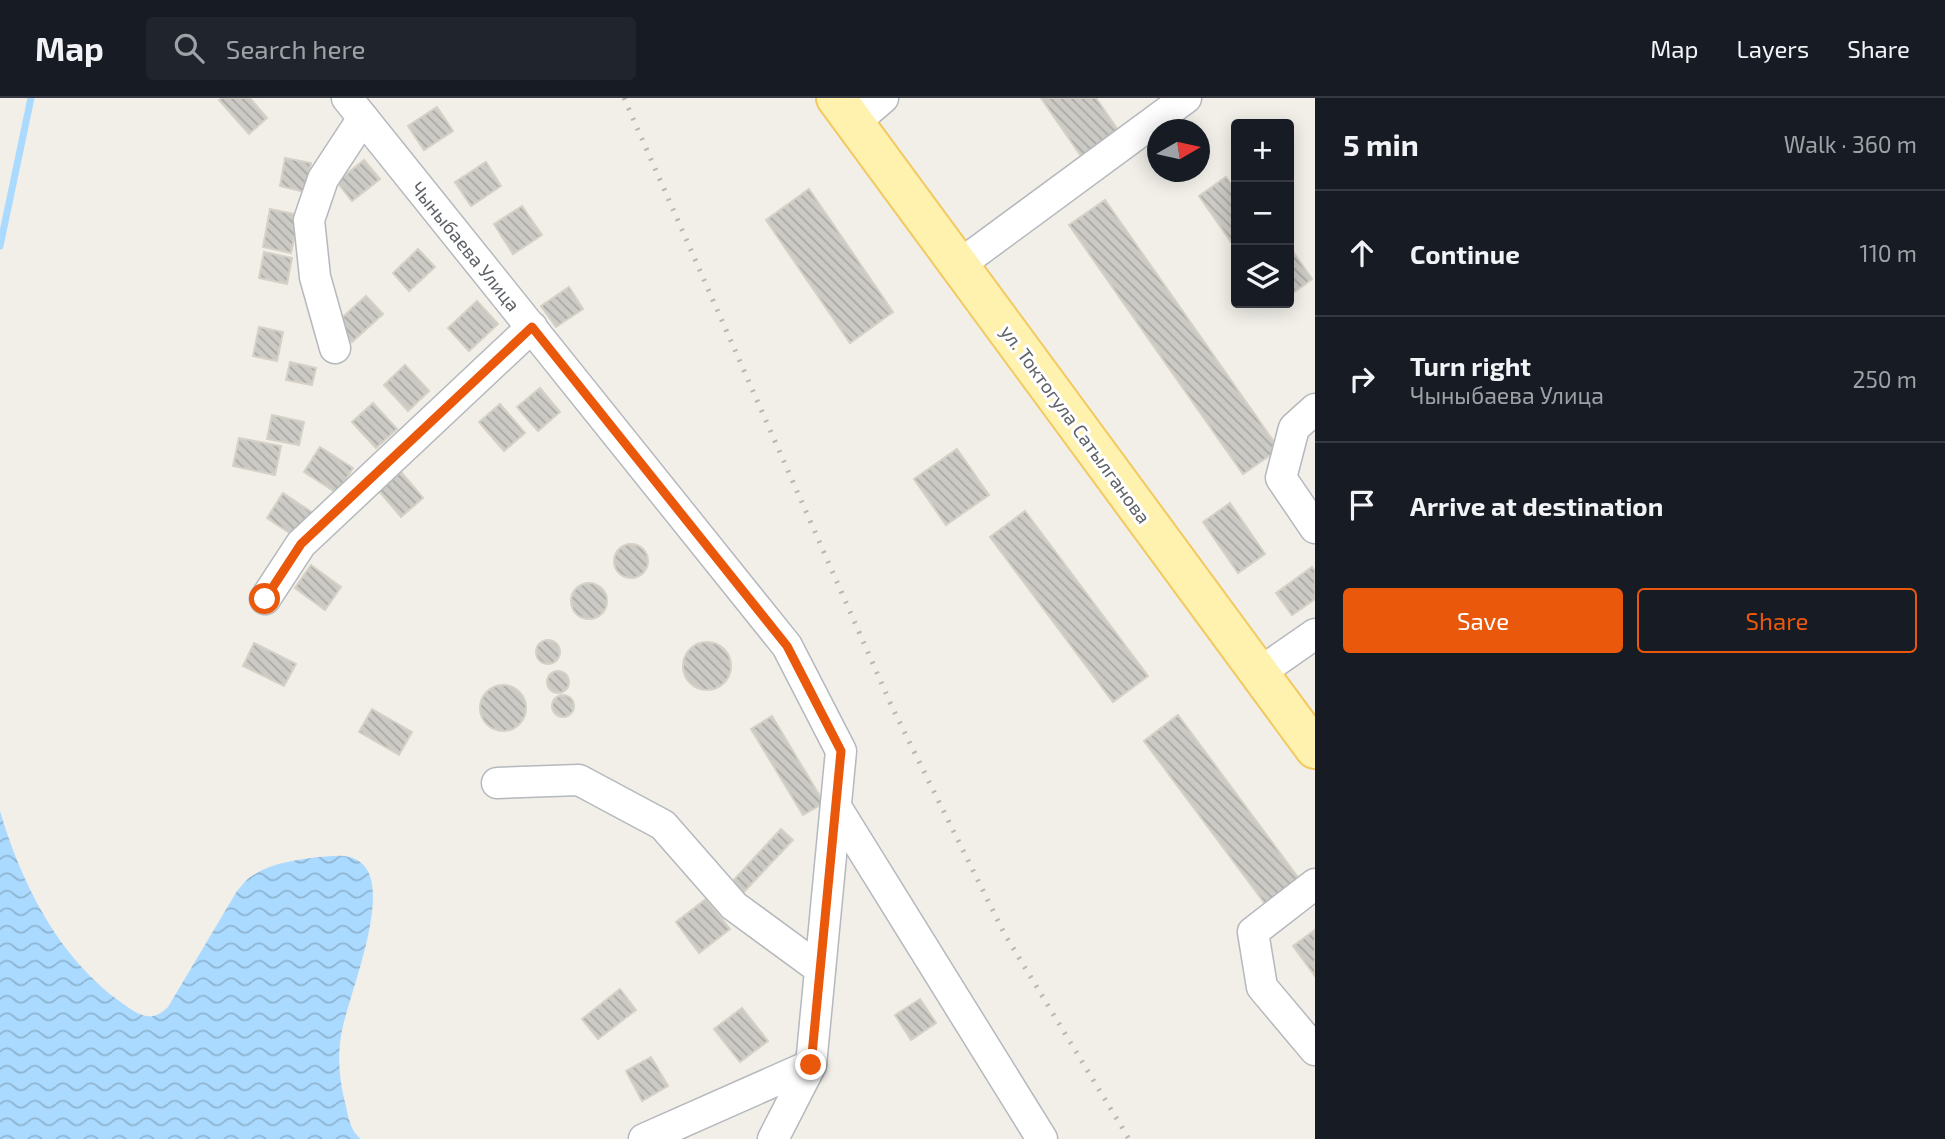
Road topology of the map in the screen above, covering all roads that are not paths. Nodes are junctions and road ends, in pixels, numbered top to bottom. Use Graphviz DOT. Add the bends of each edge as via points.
graph roads {
  1 [pos="883,98"];
  2 [pos="1186,98"];
  3 [pos="355,108"];
  4 [pos="846,110"];
  5 [pos="959,265"];
  6 [pos="532,327"];
  7 [pos="335,348"];
  8 [pos="1315,409"];
  9 [pos="1315,528"];
  10 [pos="265,599"];
  11 [pos="1315,634"];
  12 [pos="1259,673"];
  13 [pos="1315,749"];
  14 [pos="497,783"];
  15 [pos="836,807"];
  16 [pos="1315,884"];
  17 [pos="820,969"];
  18 [pos="1315,1050"];
  19 [pos="811,1065"];
  20 [pos="644,1139"];
  21 [pos="773,1139"];
  22 [pos="1042,1139"];
  1 -- 4 [label="street"];
  2 -- 5 [label="street"];
  3 -- 6 [label="street, Чыныбаева Улица"];
  3 -- 7 [label="street" via="309,220 315,277"];
  4 -- 5 [label="main road, ул. Токтогула Сатылганова"];
  5 -- 12 [label="main road, ул. Токтогула Сатылганова"];
  6 -- 10 [label="street" via="301,544"];
  6 -- 15 [label="street, Чыныбаева Улица" via="787,646 841,751"];
  8 -- 9 [label="street" via="1294,428 1282,478"];
  11 -- 12 [label="street"];
  12 -- 13 [label="main road, ул. Токтогула Сатылганова"];
  14 -- 17 [label="street" via="579,780 663,825 734,906"];
  15 -- 17 [label="street, Чыныбаева Улица"];
  15 -- 22 [label="street"];
  16 -- 18 [label="street" via="1253,932 1262,987"];
  17 -- 19 [label="street, Чыныбаева Улица"];
  19 -- 20 [label="street"];
  19 -- 21 [label="street, Чыныбаева Улица"];
}
